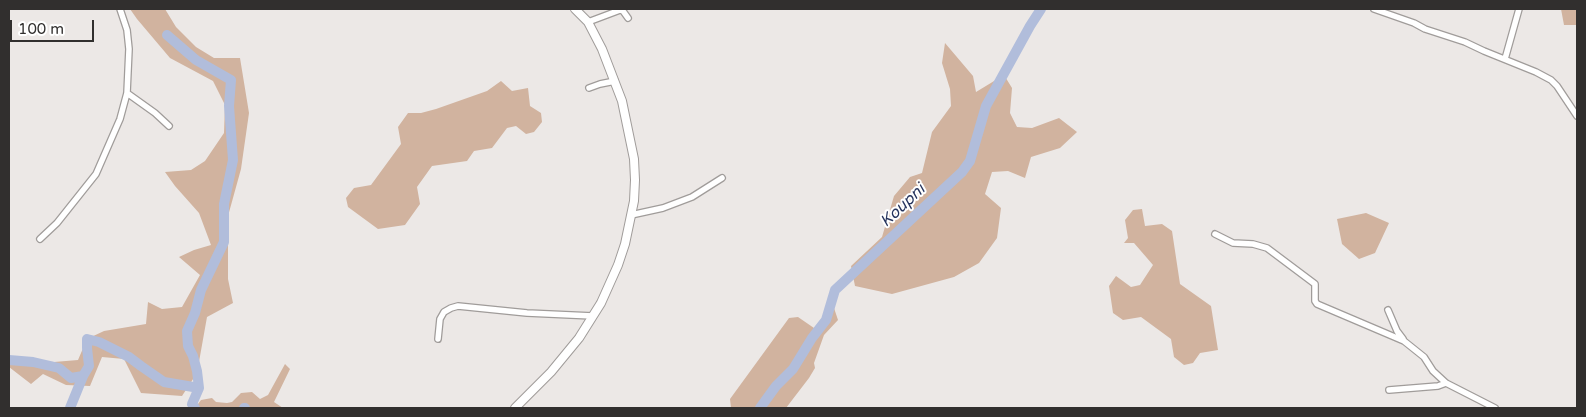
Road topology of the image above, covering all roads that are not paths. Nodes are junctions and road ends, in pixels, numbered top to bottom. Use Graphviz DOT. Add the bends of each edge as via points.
graph roads {
  1 [pos="120,9"];
  2 [pos="574,9"];
  3 [pos="1374,9"];
  4 [pos="1519,9"];
  5 [pos="628,18"];
  6 [pos="588,22"];
  7 [pos="1505,59"];
  8 [pos="615,81"];
  9 [pos="589,88"];
  10 [pos="127,93"];
  11 [pos="1577,116"];
  12 [pos="169,126"];
  13 [pos="722,178"];
  14 [pos="631,215"];
  15 [pos="1216,234"];
  16 [pos="40,239"];
  17 [pos="1388,310"];
  18 [pos="593,316"];
  19 [pos="438,339"];
  20 [pos="1404,341"];
  21 [pos="1446,383"];
  22 [pos="1389,390"];
  23 [pos="515,408"];
  24 [pos="1495,408"];
  1 -- 10 [label="street" via="129,39"];
  2 -- 6 [label="main road"];
  3 -- 7 [label="street"];
  4 -- 7 [label="street"];
  5 -- 6 [label="street" via="620,10"];
  6 -- 8 [label="main road"];
  7 -- 11 [label="street" via="1550,80"];
  8 -- 9 [label="street"];
  8 -- 14 [label="main road" via="634,159"];
  10 -- 12 [label="street"];
  10 -- 16 [label="street" via="120,120 96,174"];
  13 -- 14 [label="street" via="692,197"];
  14 -- 18 [label="main road" via="618,264"];
  15 -- 20 [label="street" via="1233,243 1267,248 1315,284 1314,301 1317,304"];
  17 -- 20 [label="street"];
  18 -- 19 [label="street" via="458,306 444,312"];
  18 -- 23 [label="main road" via="551,372"];
  20 -- 21 [label="street" via="1424,357"];
  21 -- 22 [label="street"];
  21 -- 24 [label="street"];
}
